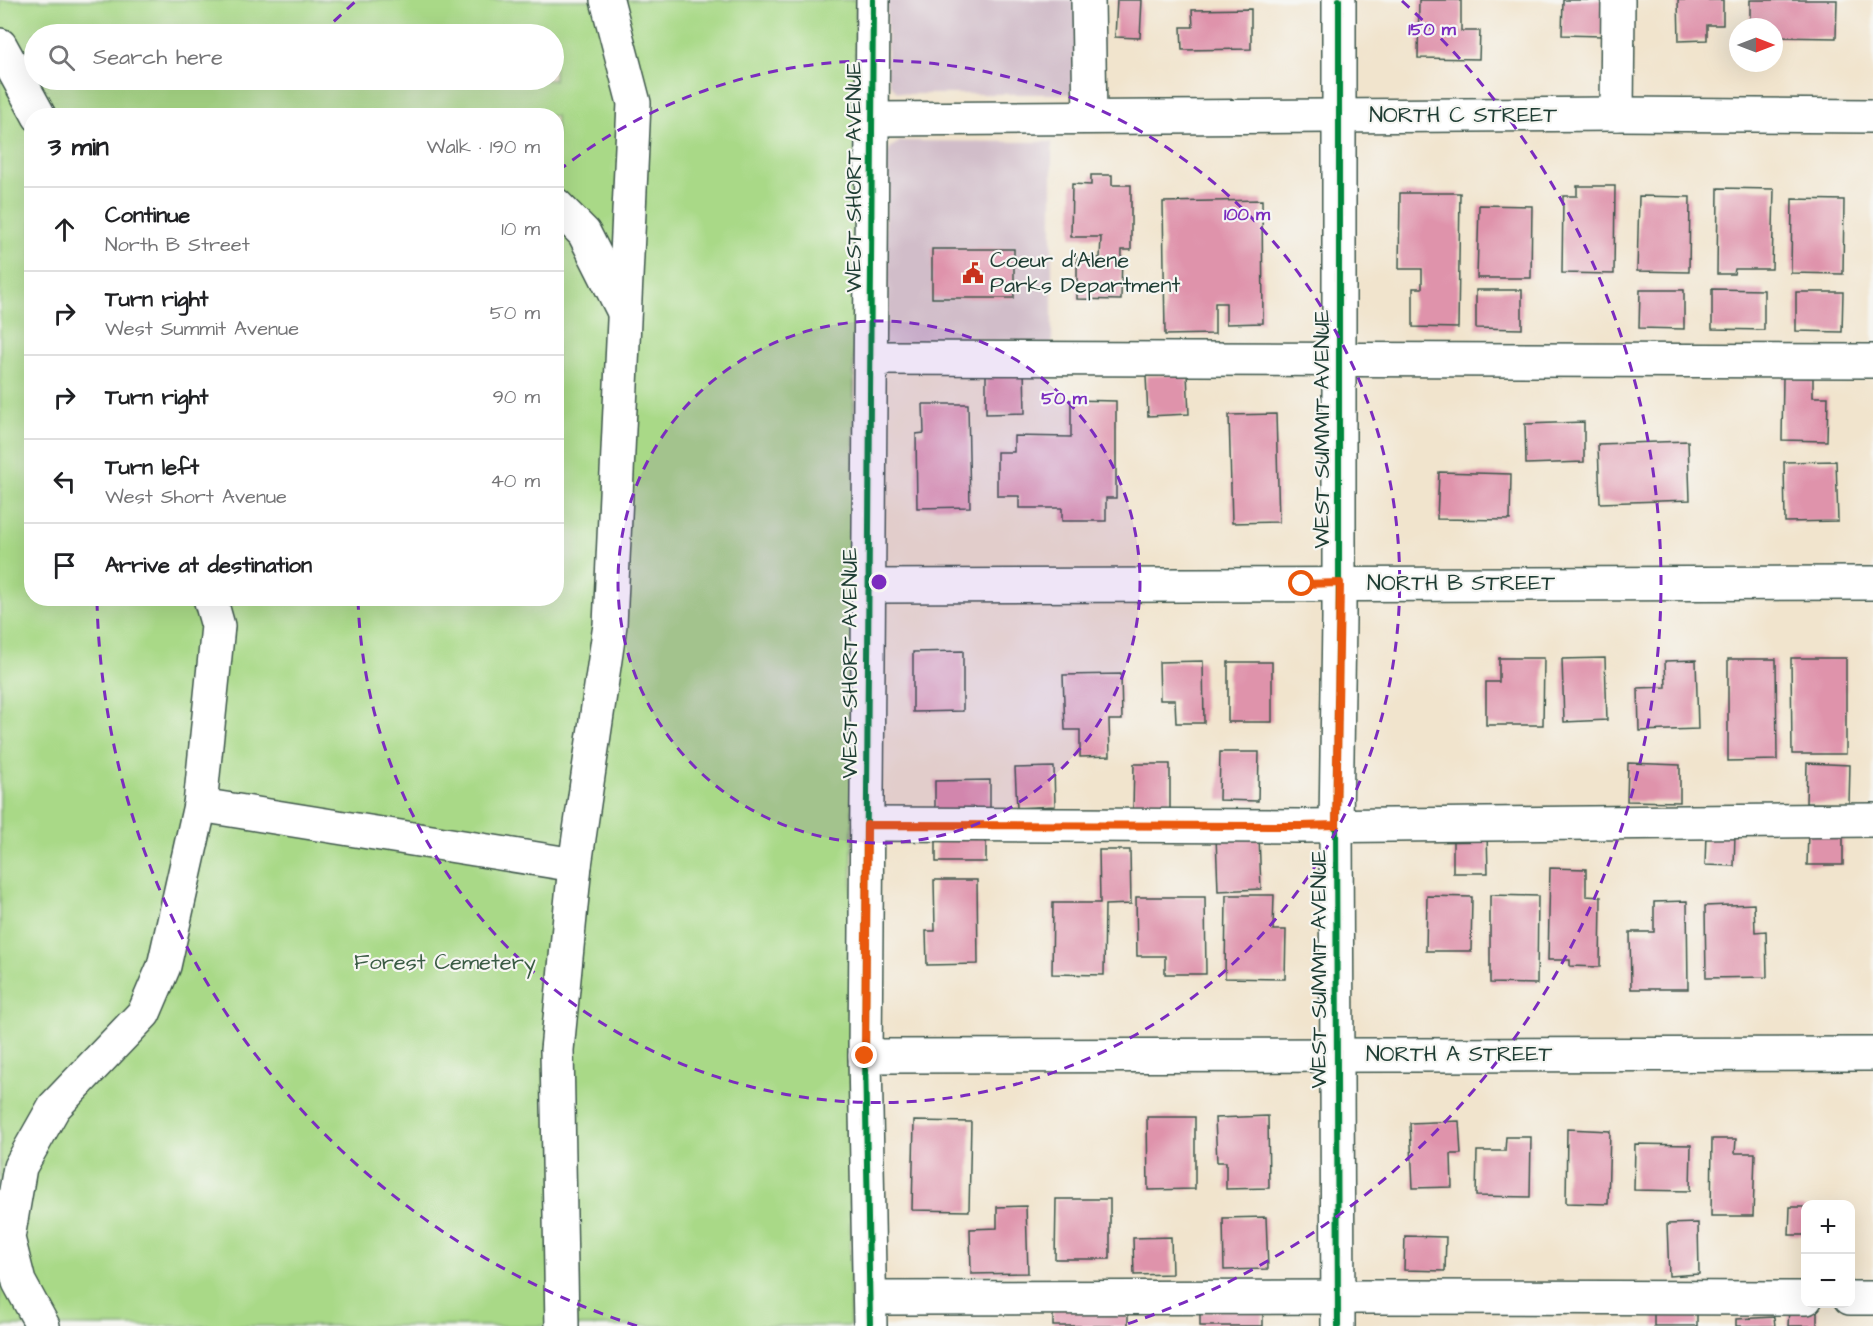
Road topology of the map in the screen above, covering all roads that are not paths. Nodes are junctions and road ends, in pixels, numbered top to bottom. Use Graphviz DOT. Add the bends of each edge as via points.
graph roads {
  1 [pos="607,0"];
  2 [pos="873,0"];
  3 [pos="1088,0"];
  4 [pos="1339,0"];
  5 [pos="1618,0"];
  6 [pos="0,45"];
  7 [pos="24,89"];
  8 [pos="25,90"];
  9 [pos="35,108"];
  10 [pos="1617,114"];
  11 [pos="1338,116"];
  12 [pos="1873,116"];
  13 [pos="1090,117"];
  14 [pos="873,119"];
  15 [pos="564,213"];
  16 [pos="625,313"];
  17 [pos="871,358"];
  18 [pos="1340,359"];
  19 [pos="1873,361"];
  20 [pos="1340,583"];
  21 [pos="1873,583"];
  22 [pos="868,586"];
  23 [pos="212,606"];
  24 [pos="200,804"];
  25 [pos="1873,820"];
  26 [pos="867,825"];
  27 [pos="1336,825"];
  28 [pos="575,865"];
  29 [pos="1336,1054"];
  30 [pos="1873,1054"];
  31 [pos="865,1056"];
  32 [pos="1801,1298"];
  33 [pos="1855,1298"];
  34 [pos="1873,1299"];
  35 [pos="1338,1311"];
  36 [pos="870,1312"];
  37 [pos="43,1326"];
  38 [pos="562,1326"];
  1 -- 16 [label="street" via="634,103"];
  2 -- 14 [label="street, WEST SHORT AVENUE"];
  3 -- 13 [label="street"];
  4 -- 11 [label="street, WEST SUMMIT AVENUE"];
  5 -- 10 [label="street"];
  6 -- 7 [label="street"];
  8 -- 9 [label="street"];
  10 -- 11 [label="street, NORTH C STREET"];
  10 -- 12 [label="street, NORTH C STREET"];
  11 -- 13 [label="street, NORTH C STREET"];
  11 -- 18 [label="street, WEST SUMMIT AVENUE"];
  13 -- 14 [label="street, NORTH C STREET"];
  14 -- 17 [label="street, WEST SHORT AVENUE"];
  15 -- 16 [label="street" via="584,233"];
  16 -- 28 [label="street" via="610,625"];
  17 -- 18 [label="street"];
  17 -- 22 [label="street, WEST SHORT AVENUE"];
  18 -- 19 [label="street"];
  18 -- 20 [label="street, WEST SUMMIT AVENUE"];
  20 -- 21 [label="street, NORTH B STREET"];
  20 -- 22 [label="street, NORTH B STREET"];
  20 -- 27 [label="street, WEST SUMMIT AVENUE"];
  22 -- 26 [label="street, WEST SHORT AVENUE"];
  23 -- 24 [label="street" via="218,626"];
  24 -- 28 [label="street"];
  24 -- 37 [label="street" via="164,966 144,1013 54,1107 20,1167 8,1238 19,1282"];
  25 -- 27 [label="street"];
  26 -- 27 [label="street"];
  26 -- 31 [label="street, WEST SHORT AVENUE"];
  27 -- 29 [label="street, WEST SUMMIT AVENUE"];
  28 -- 38 [label="street" via="557,1050"];
  29 -- 30 [label="street, NORTH A STREET"];
  29 -- 31 [label="street, NORTH A STREET"];
  29 -- 35 [label="street, WEST SUMMIT AVENUE"];
  31 -- 36 [label="street, WEST SHORT AVENUE"];
  32 -- 35 [label="street"];
  33 -- 34 [label="street"];
  35 -- 36 [label="street"];
}
